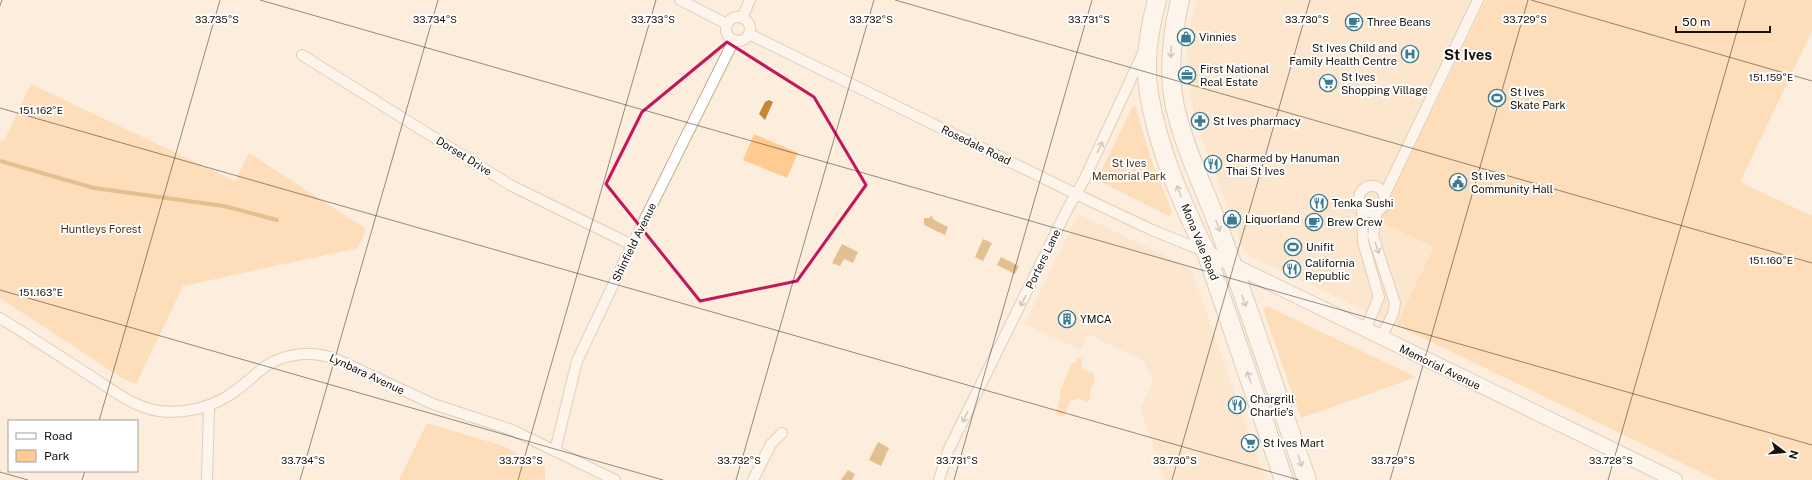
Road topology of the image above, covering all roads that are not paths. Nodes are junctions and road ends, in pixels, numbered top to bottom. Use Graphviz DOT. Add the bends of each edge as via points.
graph roads {
  1 [pos="680,0"];
  2 [pos="750,0"];
  3 [pos="1157,0"];
  4 [pos="1180,0"];
  5 [pos="1478,0"];
  6 [pos="742,18"];
  7 [pos="728,24"];
  8 [pos="749,34"];
  9 [pos="1150,39"];
  10 [pos="734,40"];
  11 [pos="302,55"];
  12 [pos="1391,179"];
  13 [pos="1377,187"];
  14 [pos="1076,194"];
  15 [pos="1384,196"];
  16 [pos="1362,206"];
  17 [pos="1378,210"];
  18 [pos="632,245"];
  19 [pos="1206,252"];
  20 [pos="1231,265"];
  21 [pos="0,318"];
  22 [pos="1365,330"];
  23 [pos="1381,338"];
  24 [pos="209,406"];
  25 [pos="782,433"];
  26 [pos="555,451"];
  27 [pos="207,480"];
  28 [pos="615,480"];
  29 [pos="753,480"];
  30 [pos="939,480"];
  31 [pos="1284,480"];
  32 [pos="1307,480"];
  33 [pos="1675,480"];
  1 -- 7 [label="street"];
  2 -- 6 [label="street"];
  3 -- 9 [label="highway, Mona Vale Road"];
  4 -- 20 [label="highway, Mona Vale Road, one-way" via="1172,40 1174,101 1184,137"];
  5 -- 12 [label="street"];
  6 -- 7 [label="street" via="732,19"];
  6 -- 8 [label="street" via="748,23"];
  7 -- 10 [label="street" via="728,35"];
  8 -- 10 [label="street" via="741,41"];
  8 -- 14 [label="street, Rosedale Road"];
  14 -- 9 [label="street, Porters Lane, one-way"];
  19 -- 9 [label="highway, Mona Vale Road, one-way" via="1192,225 1170,169 1155,122 1147,68"];
  10 -- 18 [label="street, Shinfield Avenue"];
  11 -- 18 [label="street, Dorset Drive" via="510,185"];
  12 -- 13 [label="street"];
  12 -- 15 [label="street"];
  13 -- 15 [label="street"];
  13 -- 16 [label="street" via="1369,186 1363,190 1360,198"];
  14 -- 19 [label="street, Rosedale Road"];
  14 -- 30 [label="street, Porters Lane, one-way" via="948,451"];
  15 -- 17 [label="street" via="1384,204"];
  16 -- 17 [label="street" via="1369,211"];
  16 -- 22 [label="street" via="1363,242 1379,296"];
  17 -- 23 [label="street, one-way" via="1373,236 1395,303 1393,314"];
  18 -- 26 [label="street, Shinfield Avenue" via="577,361"];
  19 -- 20 [label="street, Memorial Avenue"];
  31 -- 19 [label="highway, Mona Vale Road, one-way"];
  20 -- 22 [label="street, Memorial Avenue"];
  20 -- 32 [label="highway, Mona Vale Road, one-way"];
  21 -- 24 [label="street, Lynbara Avenue" via="125,399 140,406 170,412"];
  22 -- 23 [label="street, Memorial Avenue"];
  23 -- 33 [label="street, Memorial Avenue"];
  24 -- 26 [label="street, Lynbara Avenue" via="245,384 276,360 301,354 321,354 427,402 512,430"];
  24 -- 27 [label="street"];
  25 -- 29 [label="street" via="771,444"];
  26 -- 28 [label="street, Lynbara Avenue"];
}
